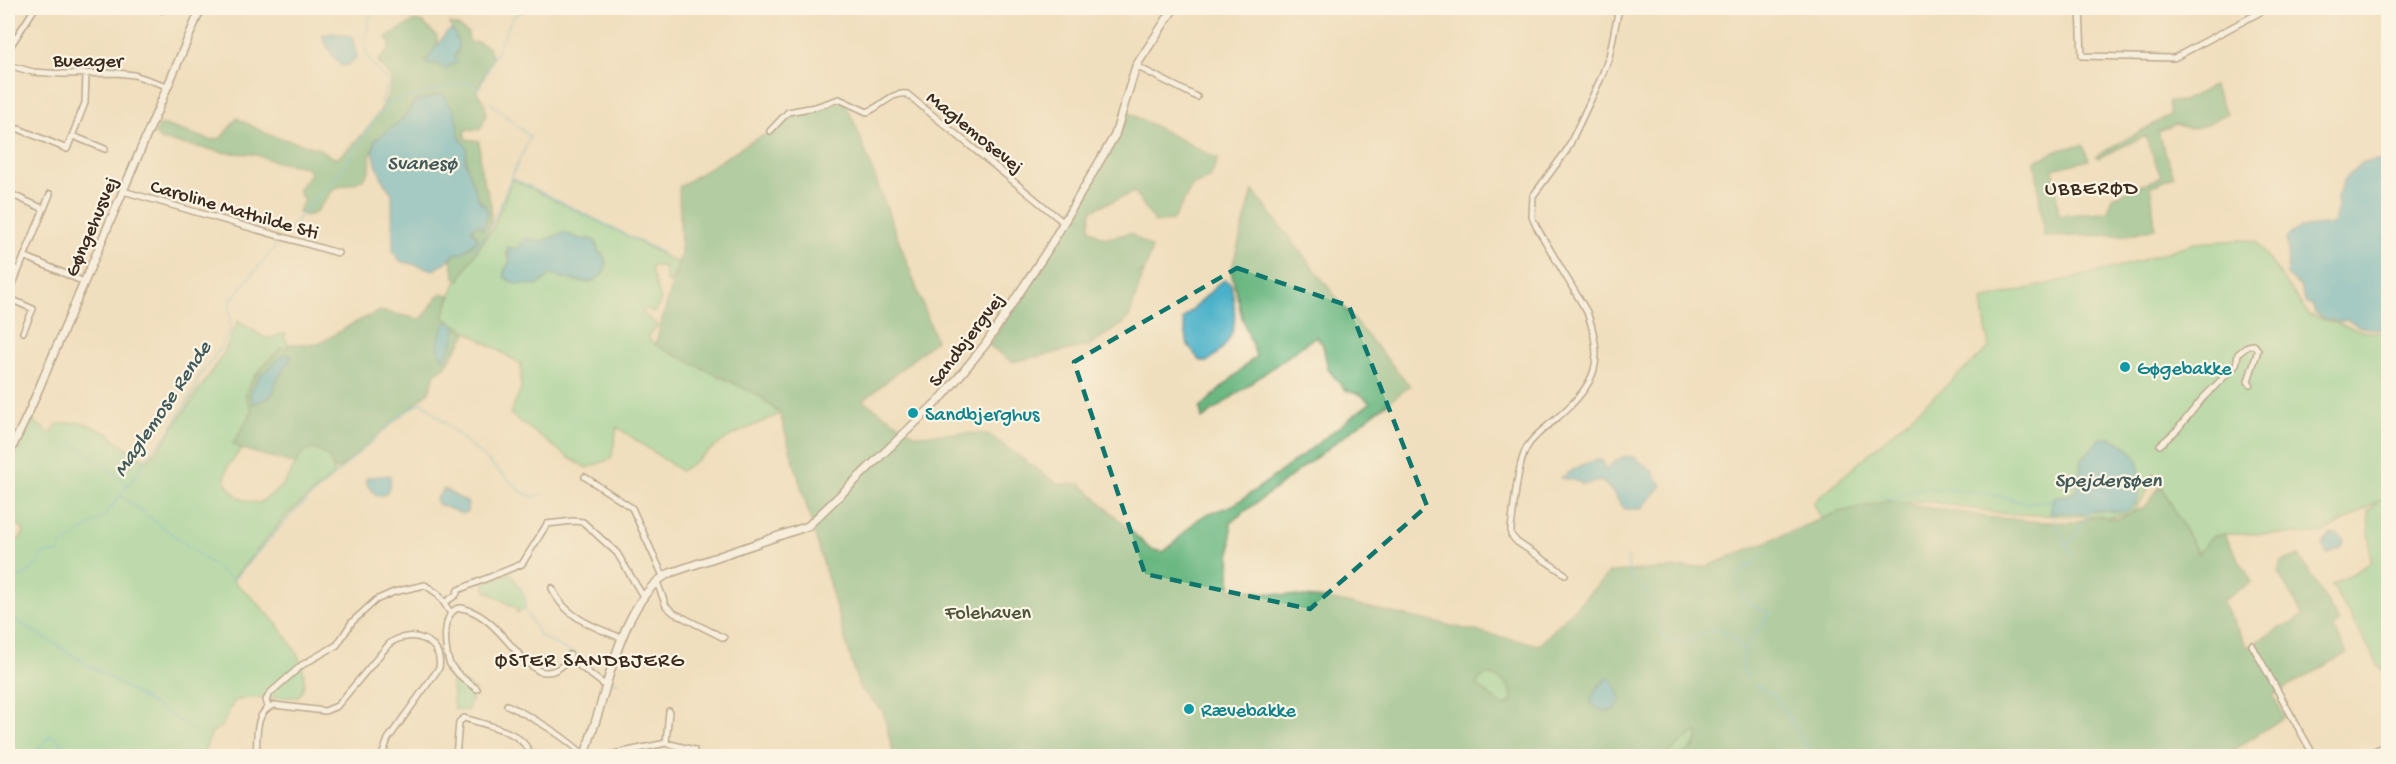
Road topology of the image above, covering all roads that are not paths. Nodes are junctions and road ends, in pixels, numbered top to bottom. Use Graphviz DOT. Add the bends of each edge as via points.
graph roads {
  1 [pos="35,8"];
  2 [pos="201,8"];
  3 [pos="1174,8"];
  4 [pos="1619,8"];
  5 [pos="2080,8"];
  6 [pos="2268,8"];
  7 [pos="8,50"];
  8 [pos="8,65"];
  9 [pos="1136,66"];
  10 [pos="86,75"];
  11 [pos="167,86"];
  12 [pos="1197,97"];
  13 [pos="19,129"];
  14 [pos="770,131"];
  15 [pos="73,136"];
  16 [pos="105,149"];
  17 [pos="123,191"];
  18 [pos="8,193"];
  19 [pos="50,194"];
  20 [pos="44,209"];
  21 [pos="1063,222"];
  22 [pos="338,253"];
  23 [pos="24,256"];
  24 [pos="8,265"];
  25 [pos="18,270"];
  26 [pos="84,282"];
  27 [pos="8,297"];
  28 [pos="23,332"];
  29 [pos="2250,384"];
  30 [pos="2160,445"];
  31 [pos="8,456"];
  32 [pos="585,477"];
  33 [pos="1565,574"];
  34 [pos="663,576"];
  35 [pos="657,582"];
  36 [pos="552,588"];
  37 [pos="644,598"];
  38 [pos="444,603"];
  39 [pos="450,612"];
  40 [pos="622,638"];
  41 [pos="724,638"];
  42 [pos="2252,645"];
  43 [pos="476,685"];
  44 [pos="606,686"];
  45 [pos="507,705"];
  46 [pos="268,707"];
  47 [pos="669,711"];
  48 [pos="666,743"];
  49 [pos="2388,744"];
  50 [pos="694,750"];
  51 [pos="256,756"];
  52 [pos="382,756"];
  53 [pos="456,756"];
  54 [pos="530,756"];
  55 [pos="585,756"];
  56 [pos="604,756"];
  57 [pos="2314,756"];
  58 [pos="2365,756"];
  1 -- 7 [label="street"];
  2 -- 11 [label="street, Gøngehusvej"];
  3 -- 9 [label="street, Sandbjergvej"];
  4 -- 33 [label="street" via="1601,78 1567,150 1540,184 1532,205 1536,226 1587,312 1597,354 1593,377 1568,410 1534,438 1524,453 1511,529 1517,542"];
  5 -- 6 [label="street" via="2082,56 2174,58"];
  8 -- 10 [label="street, Bueager" via="33,72"];
  9 -- 12 [label="street"];
  9 -- 21 [label="street, Sandbjergvej" via="1115,135"];
  10 -- 11 [label="street, Bueager" via="134,75"];
  10 -- 15 [label="street" via="85,103"];
  11 -- 17 [label="street, Gøngehusvej"];
  13 -- 15 [label="street" via="67,149"];
  14 -- 21 [label="street, Maglemosevej" via="788,112 839,99 867,112 896,95 907,94"];
  15 -- 16 [label="street"];
  17 -- 22 [label="street, Caroline Mathilde Sti"];
  17 -- 26 [label="street, Gøngehusvej"];
  18 -- 20 [label="street"];
  19 -- 20 [label="street"];
  20 -- 23 [label="street"];
  21 -- 34 [label="street, Sandbjergvej" via="1024,289 952,386 817,519 796,532"];
  23 -- 25 [label="street"];
  23 -- 26 [label="street"];
  24 -- 25 [label="street"];
  25 -- 27 [label="street"];
  26 -- 31 [label="street, Gøngehusvej"];
  27 -- 28 [label="street" via="33,309"];
  29 -- 30 [label="street" via="2257,354 2254,345 2238,354 2236,365"];
  32 -- 34 [label="street" via="632,508"];
  34 -- 35 [label="street, Sandbjergvej"];
  35 -- 37 [label="street, Sandbjergvej"];
  35 -- 41 [label="street" via="666,606 674,613"];
  36 -- 40 [label="street" via="558,600 584,622"];
  37 -- 38 [label="street" via="617,553 583,522 573,521 548,524 522,564 458,590"];
  37 -- 40 [label="street, Sandbjergvej"];
  38 -- 39 [label="street"];
  38 -- 46 [label="street" via="434,589 425,585 376,600 352,622 337,645 302,665 270,693"];
  39 -- 43 [label="street" via="446,622 450,663 466,682"];
  39 -- 44 [label="street" via="467,610 493,624 539,671 554,671 570,657"];
  40 -- 44 [label="street, Sandbjergvej"];
  42 -- 57 [label="street"];
  44 -- 55 [label="street, Sandbjergvej"];
  45 -- 55 [label="street" via="559,733"];
  46 -- 51 [label="street" via="259,718"];
  46 -- 52 [label="street" via="331,710 389,644 406,635 424,639 437,652 439,668 388,739"];
  47 -- 48 [label="street"];
  48 -- 50 [label="street"];
  48 -- 56 [label="street"];
  49 -- 58 [label="street"];
  53 -- 54 [label="street" via="459,722 464,718 516,736 528,746"];
}
